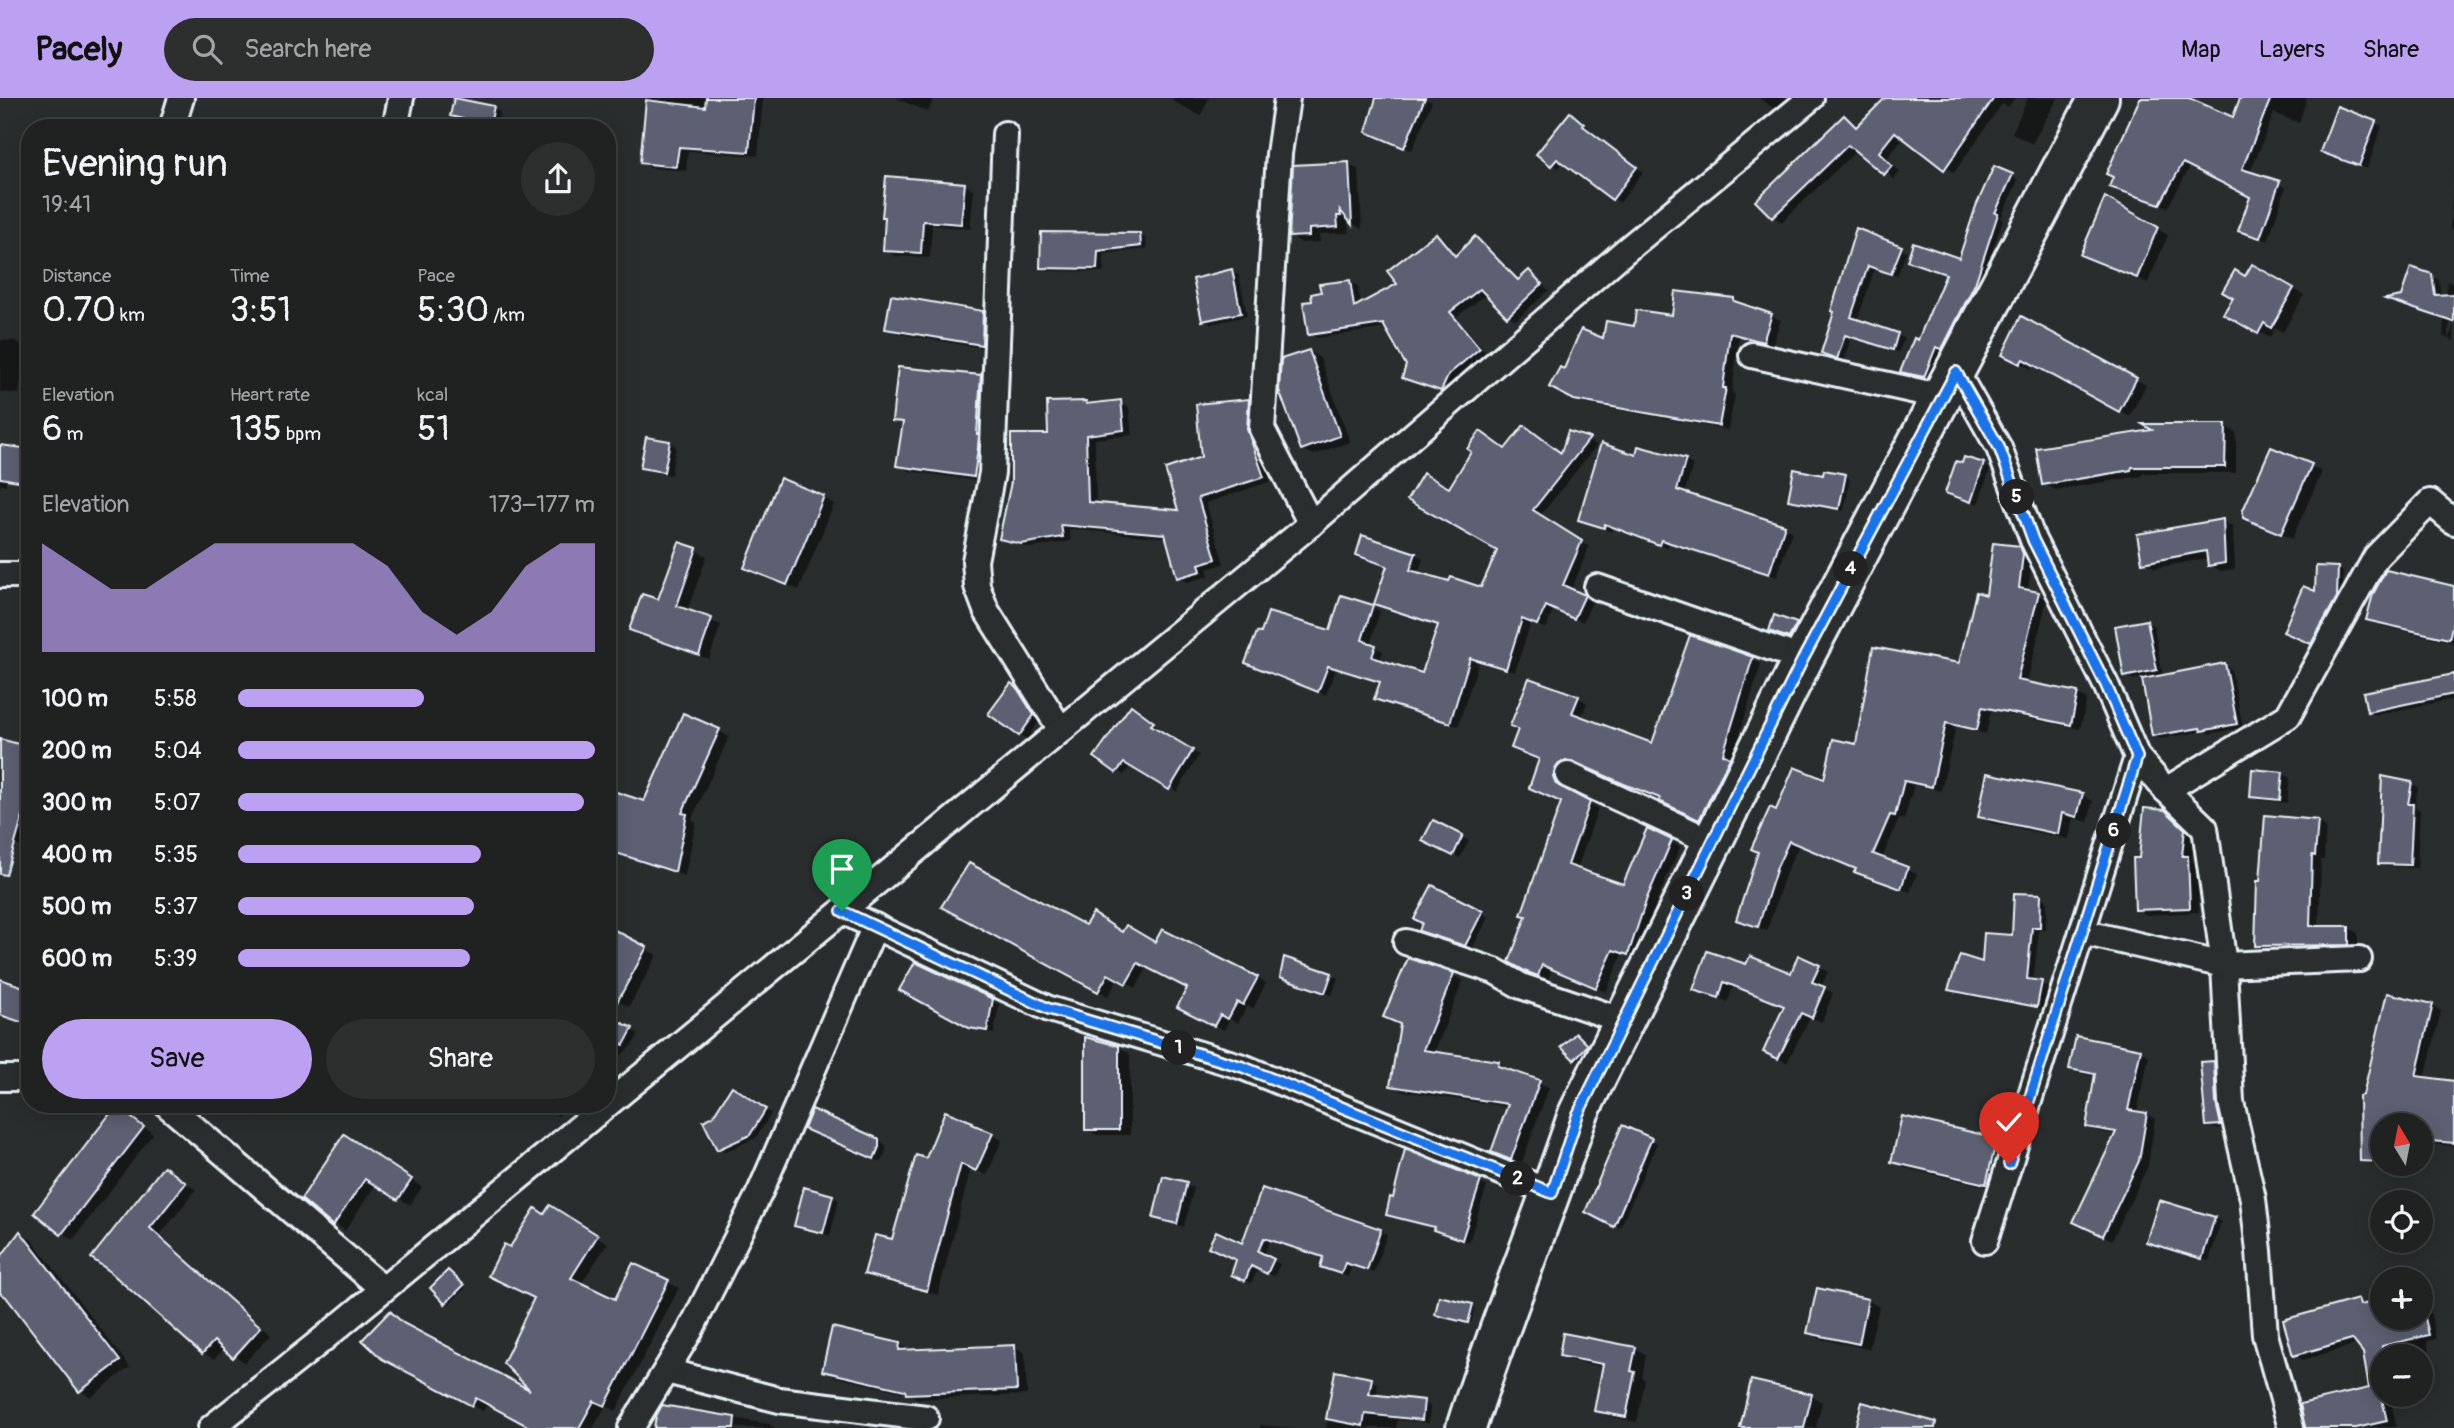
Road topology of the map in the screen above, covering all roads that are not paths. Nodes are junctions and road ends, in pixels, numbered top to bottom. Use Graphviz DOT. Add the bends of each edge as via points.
graph roads {
  1 [pos="181,98"];
  2 [pos="401,98"];
  3 [pos="1287,98"];
  4 [pos="1811,98"];
  5 [pos="2099,98"];
  6 [pos="175,119"];
  7 [pos="396,119"];
  8 [pos="1005,134"];
  9 [pos="1752,355"];
  10 [pos="1950,384"];
  11 [pos="2454,522"];
  12 [pos="1311,524"];
  13 [pos="0,575"];
  14 [pos="21,575"];
  15 [pos="1597,587"];
  16 [pos="1803,659"];
  17 [pos="1061,730"];
  18 [pos="2137,757"];
  19 [pos="1568,775"];
  20 [pos="2166,790"];
  21 [pos="1712,842"];
  22 [pos="842,911"];
  23 [pos="874,926"];
  24 [pos="2082,932"];
  25 [pos="1406,942"];
  26 [pos="2360,959"];
  27 [pos="2224,965"];
  28 [pos="1624,1021"];
  29 [pos="0,1078"];
  30 [pos="21,1078"];
  31 [pos="616,1097"];
  32 [pos="177,1113"];
  33 [pos="597,1113"];
  34 [pos="1552,1193"];
  35 [pos="1985,1241"];
  36 [pos="383,1289"];
  37 [pos="666,1371"];
  38 [pos="926,1418"];
  39 [pos="211,1428"];
  40 [pos="631,1428"];
  41 [pos="1466,1428"];
  42 [pos="2291,1428"];
  1 -- 6 [label="street"];
  2 -- 7 [label="street"];
  3 -- 12 [label="street" via="1279,154 1262,429"];
  4 -- 12 [label="street" via="1625,251"];
  5 -- 10 [label="main road"];
  8 -- 17 [label="street" via="992,473 975,561 977,586 986,610"];
  9 -- 10 [label="street"];
  10 -- 16 [label="main road"];
  10 -- 18 [label="street" via="1999,447 2033,540"];
  11 -- 20 [label="street" via="2430,502 2376,557 2288,716"];
  12 -- 17 [label="street"];
  13 -- 14 [label="street"];
  15 -- 16 [label="street"];
  16 -- 21 [label="main road"];
  17 -- 22 [label="street"];
  18 -- 20 [label="street"];
  18 -- 24 [label="street"];
  19 -- 21 [label="street"];
  20 -- 27 [label="street" via="2205,828"];
  21 -- 28 [label="main road"];
  22 -- 23 [label="street"];
  22 -- 31 [label="street"];
  23 -- 34 [label="street" via="1049,1009 1243,1067"];
  23 -- 37 [label="street" via="760,1192"];
  24 -- 27 [label="street"];
  24 -- 35 [label="street"];
  25 -- 28 [label="street"];
  26 -- 27 [label="street"];
  27 -- 42 [label="street" via="2231,1102 2253,1199 2265,1335"];
  28 -- 34 [label="main road" via="1578,1114"];
  29 -- 30 [label="street"];
  32 -- 36 [label="street"];
  33 -- 36 [label="street"];
  34 -- 41 [label="main road" via="1487,1359"];
  36 -- 39 [label="street"];
  37 -- 38 [label="street" via="779,1400"];
  37 -- 40 [label="street"];
}
